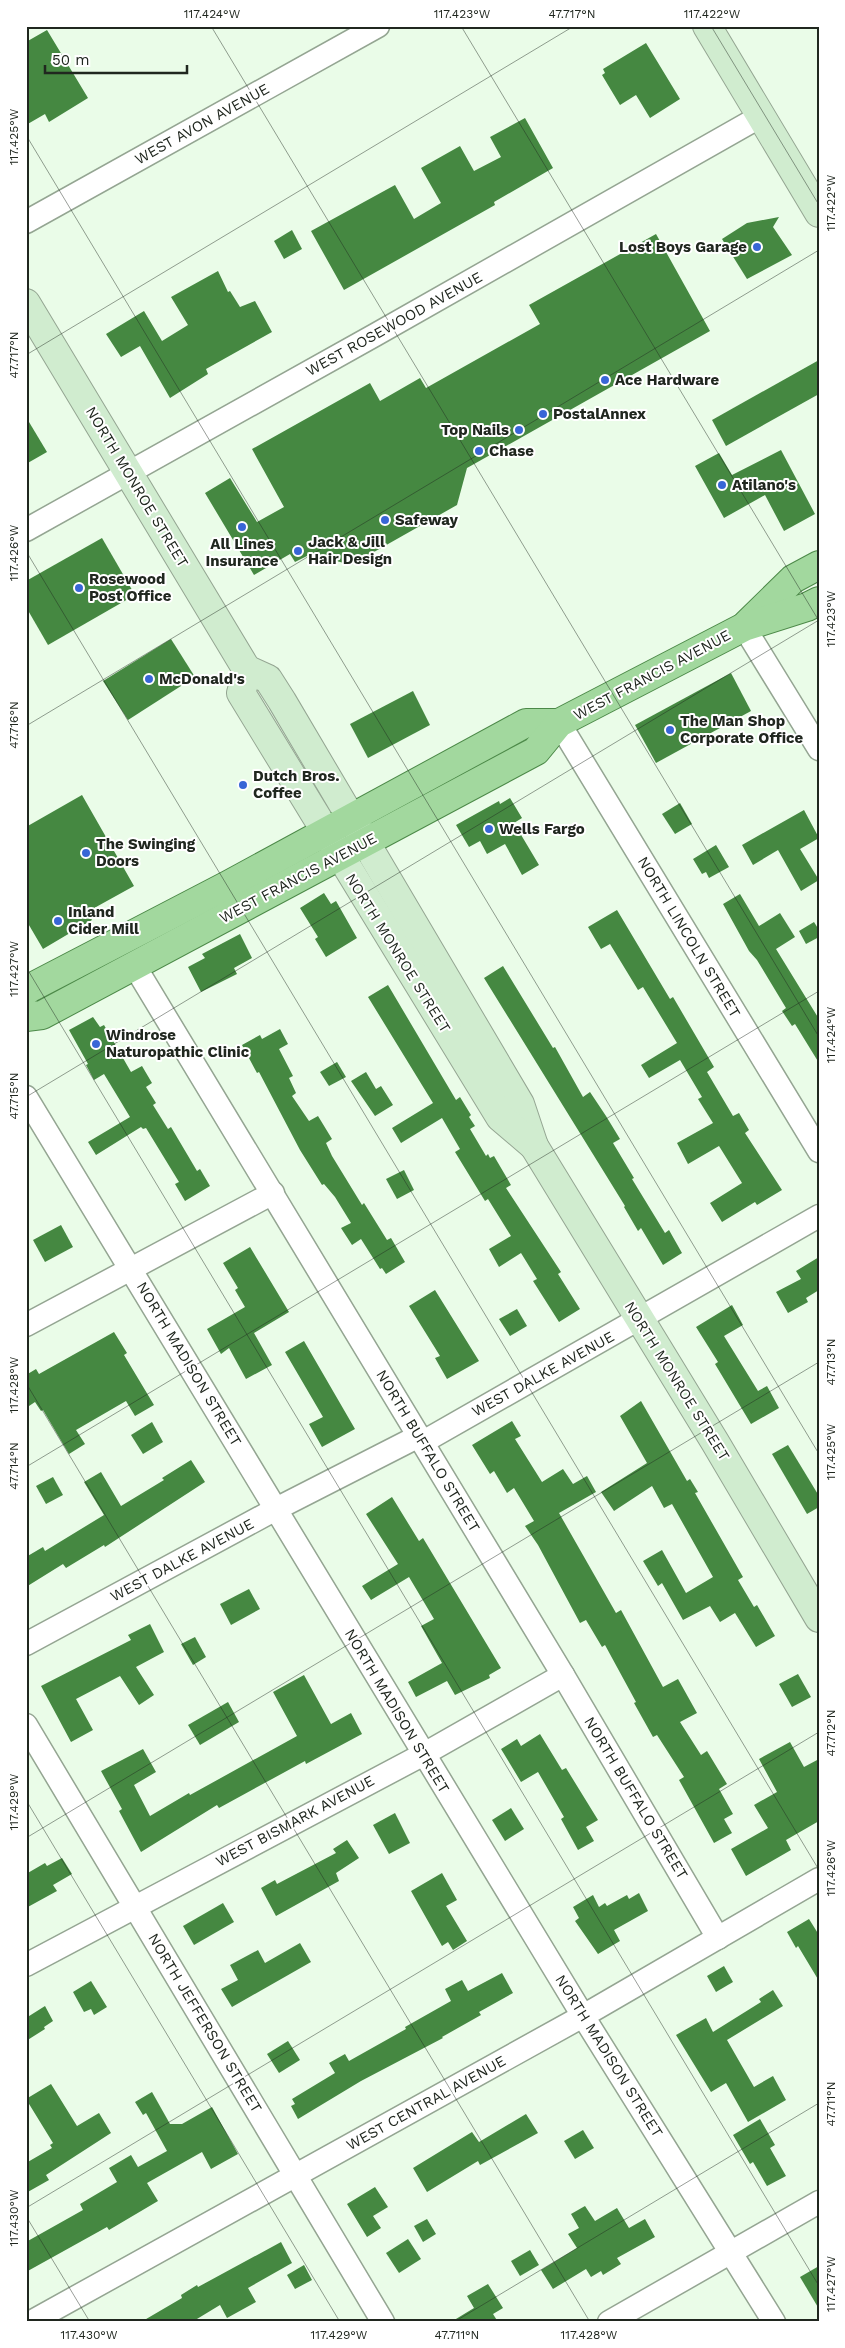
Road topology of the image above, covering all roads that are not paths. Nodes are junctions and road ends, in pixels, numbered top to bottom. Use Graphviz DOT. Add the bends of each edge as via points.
graph roads {
  1 [pos="378,26"];
  2 [pos="707,26"];
  3 [pos="761,116"];
  4 [pos="819,213"];
  5 [pos="26,222"];
  6 [pos="26,303"];
  7 [pos="128,472"];
  8 [pos="26,530"];
  9 [pos="819,565"];
  10 [pos="819,601"];
  11 [pos="744,626"];
  12 [pos="248,670"];
  13 [pos="559,723"];
  14 [pos="819,749"];
  15 [pos="352,818"];
  16 [pos="324,833"];
  17 [pos="366,841"];
  18 [pos="338,856"];
  19 [pos="134,965"];
  20 [pos="26,991"];
  21 [pos="26,1017"];
  22 [pos="26,1097"];
  23 [pos="534,1146"];
  24 [pos="819,1151"];
  25 [pos="274,1193"];
  26 [pos="819,1216"];
  27 [pos="132,1268"];
  28 [pos="639,1320"];
  29 [pos="26,1325"];
  30 [pos="421,1439"];
  31 [pos="276,1509"];
  32 [pos="819,1618"];
  33 [pos="26,1644"];
  34 [pos="563,1675"];
  35 [pos="26,1725"];
  36 [pos="424,1754"];
  37 [pos="819,1878"];
  38 [pos="135,1906"];
  39 [pos="718,1938"];
  40 [pos="26,1965"];
  41 [pos="583,2016"];
  42 [pos="296,2175"];
  43 [pos="819,2202"];
  44 [pos="730,2250"];
  45 [pos="31,2322"];
  46 [pos="384,2322"];
  47 [pos="609,2322"];
  48 [pos="774,2322"];
  1 -- 5 [label="street, WEST AVON AVENUE"];
  2 -- 3 [label="main road"];
  3 -- 4 [label="main road"];
  3 -- 7 [label="street, WEST ROSEWOOD AVENUE" via="375,336"];
  6 -- 7 [label="main road, NORTH MONROE STREET"];
  7 -- 8 [label="street, WEST ROSEWOOD AVENUE"];
  7 -- 12 [label="main road, NORTH MONROE STREET"];
  9 -- 11 [label="main road, WEST FRANCIS AVENUE" via="794,579"];
  10 -- 11 [label="main road, WEST FRANCIS AVENUE" via="807,608"];
  11 -- 13 [label="main road, WEST FRANCIS AVENUE"];
  11 -- 14 [label="street"];
  12 -- 15 [label="main road, NORTH MONROE STREET" via="268,679"];
  12 -- 16 [label="main road, NORTH MONROE STREET" via="241,693"];
  13 -- 15 [label="main road, WEST FRANCIS AVENUE" via="526,723"];
  13 -- 17 [label="main road, WEST FRANCIS AVENUE" via="536,751"];
  13 -- 24 [label="street, NORTH LINCOLN STREET"];
  15 -- 16 [label="main road, WEST FRANCIS AVENUE"];
  15 -- 17 [label="main road, NORTH MONROE STREET"];
  16 -- 18 [label="main road, NORTH MONROE STREET"];
  16 -- 20 [label="main road, WEST FRANCIS AVENUE"];
  17 -- 18 [label="main road, WEST FRANCIS AVENUE"];
  17 -- 23 [label="main road, NORTH MONROE STREET" via="520,1104"];
  18 -- 19 [label="main road, WEST FRANCIS AVENUE"];
  18 -- 23 [label="main road, NORTH MONROE STREET" via="500,1117"];
  19 -- 21 [label="main road, WEST FRANCIS AVENUE" via="42,1015"];
  19 -- 25 [label="street, NORTH BUFFALO STREET"];
  22 -- 27 [label="street, NORTH MADISON STREET"];
  23 -- 28 [label="main road, NORTH MONROE STREET"];
  25 -- 27 [label="street"];
  25 -- 30 [label="street, NORTH BUFFALO STREET"];
  26 -- 28 [label="street, WEST DALKE AVENUE"];
  27 -- 29 [label="street"];
  27 -- 31 [label="street, NORTH MADISON STREET"];
  28 -- 30 [label="street, WEST DALKE AVENUE"];
  28 -- 32 [label="main road, NORTH MONROE STREET"];
  30 -- 31 [label="street, WEST DALKE AVENUE"];
  30 -- 34 [label="street, NORTH BUFFALO STREET"];
  31 -- 33 [label="street, WEST DALKE AVENUE"];
  31 -- 36 [label="street, NORTH MADISON STREET"];
  34 -- 36 [label="street, WEST BISMARK AVENUE"];
  34 -- 39 [label="street, NORTH BUFFALO STREET"];
  35 -- 38 [label="street, NORTH JEFFERSON STREET"];
  36 -- 38 [label="street, WEST BISMARK AVENUE"];
  36 -- 41 [label="street, NORTH MADISON STREET"];
  37 -- 39 [label="street, WEST CENTRAL AVENUE"];
  38 -- 40 [label="street, WEST BISMARK AVENUE"];
  38 -- 42 [label="street, NORTH JEFFERSON STREET"];
  39 -- 41 [label="street, WEST CENTRAL AVENUE"];
  41 -- 42 [label="street, WEST CENTRAL AVENUE"];
  41 -- 44 [label="street, NORTH MADISON STREET"];
  42 -- 45 [label="street, WEST CENTRAL AVENUE"];
  42 -- 46 [label="street, NORTH JEFFERSON STREET"];
  43 -- 44 [label="street"];
  44 -- 47 [label="street"];
  44 -- 48 [label="street, NORTH MADISON STREET"];
}
